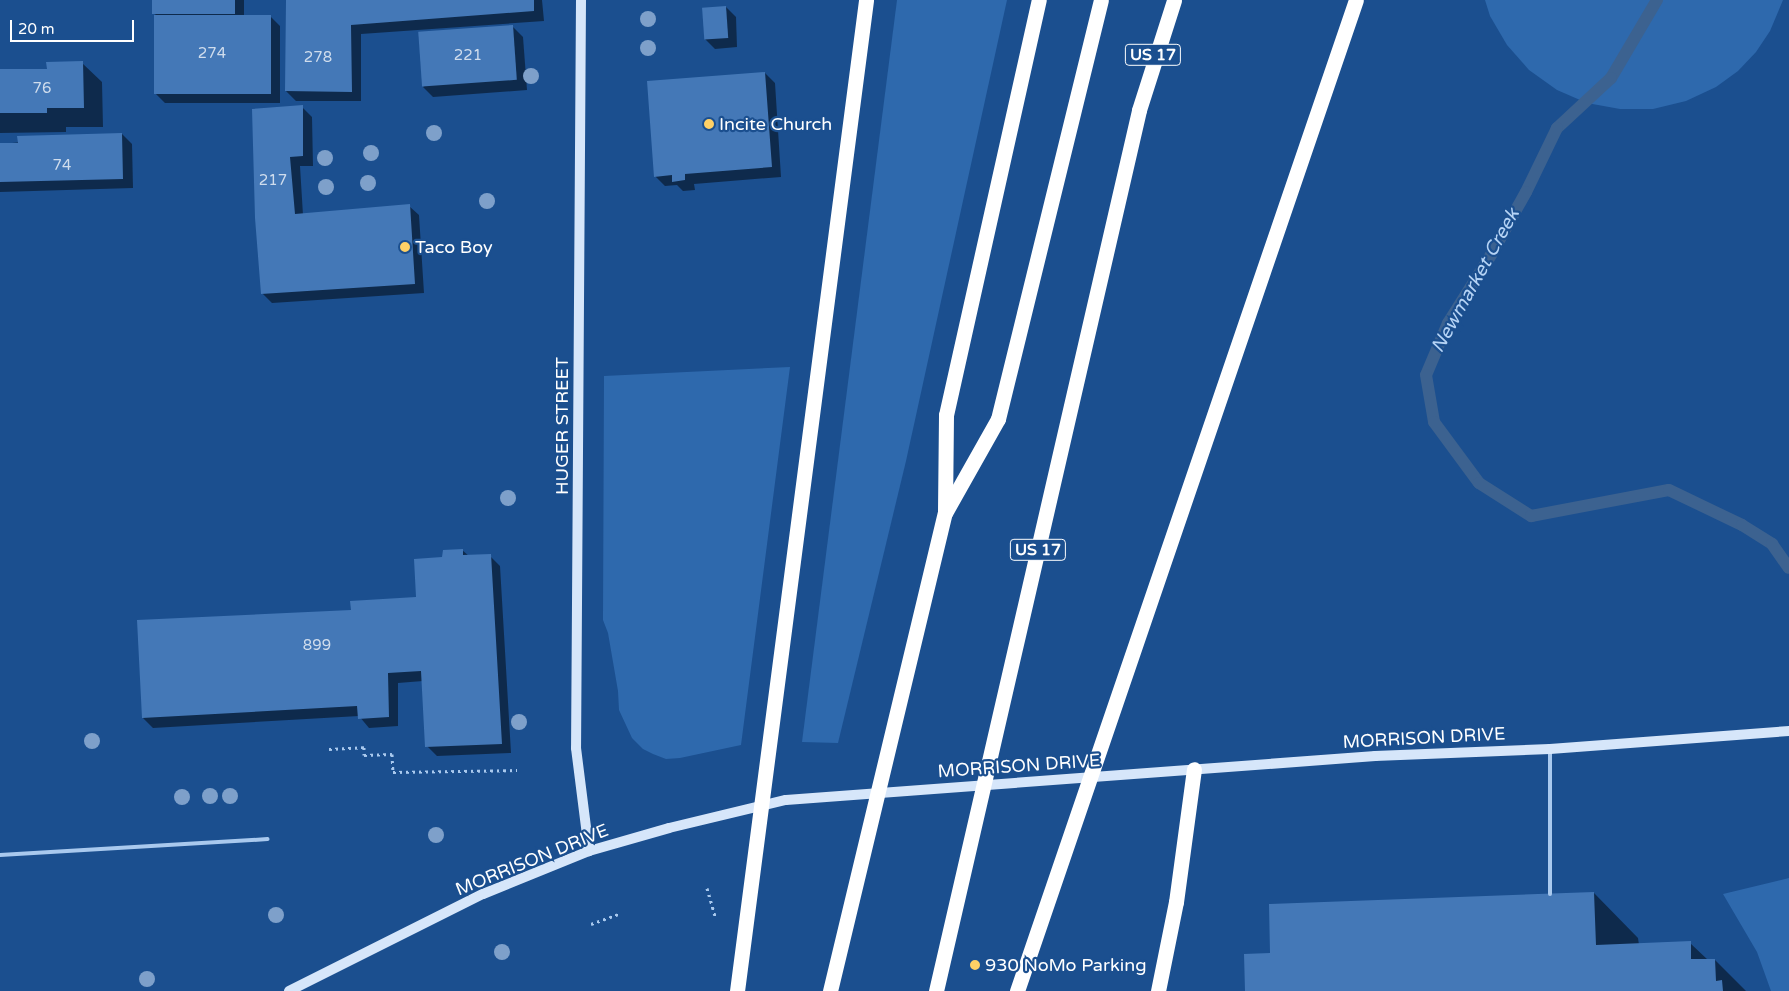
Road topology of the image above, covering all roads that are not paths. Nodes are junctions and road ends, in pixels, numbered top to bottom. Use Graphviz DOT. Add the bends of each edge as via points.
graph roads {
  1 [pos="581,0"];
  2 [pos="866,0"];
  3 [pos="1039,0"];
  4 [pos="1101,0"];
  5 [pos="1166,0"];
  6 [pos="1174,0"];
  7 [pos="1356,0"];
  8 [pos="1139,110"];
  9 [pos="944,513"];
  10 [pos="1789,731"];
  11 [pos="1550,749"];
  12 [pos="1194,768"];
  13 [pos="268,839"];
  14 [pos="589,851"];
  15 [pos="0,855"];
  16 [pos="1550,894"];
  17 [pos="289,991"];
  18 [pos="737,991"];
  19 [pos="830,991"];
  20 [pos="936,991"];
  21 [pos="1017,991"];
  22 [pos="1158,991"];
  1 -- 14 [label="main road, HUGER STREET" via="576,748"];
  2 -- 18 [label="highway, bridge"];
  3 -- 9 [label="highway" via="946,415"];
  4 -- 9 [label="highway" via="998,419"];
  5 -- 8 [label="highway, US 17"];
  6 -- 8 [label="highway"];
  7 -- 21 [label="highway, bridge"];
  8 -- 20 [label="highway, US 17, bridge"];
  9 -- 19 [label="highway, bridge"];
  10 -- 11 [label="main road, MORRISON DRIVE"];
  11 -- 12 [label="main road, MORRISON DRIVE"];
  11 -- 16 [label="lane"];
  12 -- 14 [label="main road, MORRISON DRIVE" via="786,800"];
  12 -- 22 [label="highway" via="1176,902"];
  13 -- 15 [label="lane"];
  14 -- 17 [label="main road, MORRISON DRIVE" via="483,894"];
}
